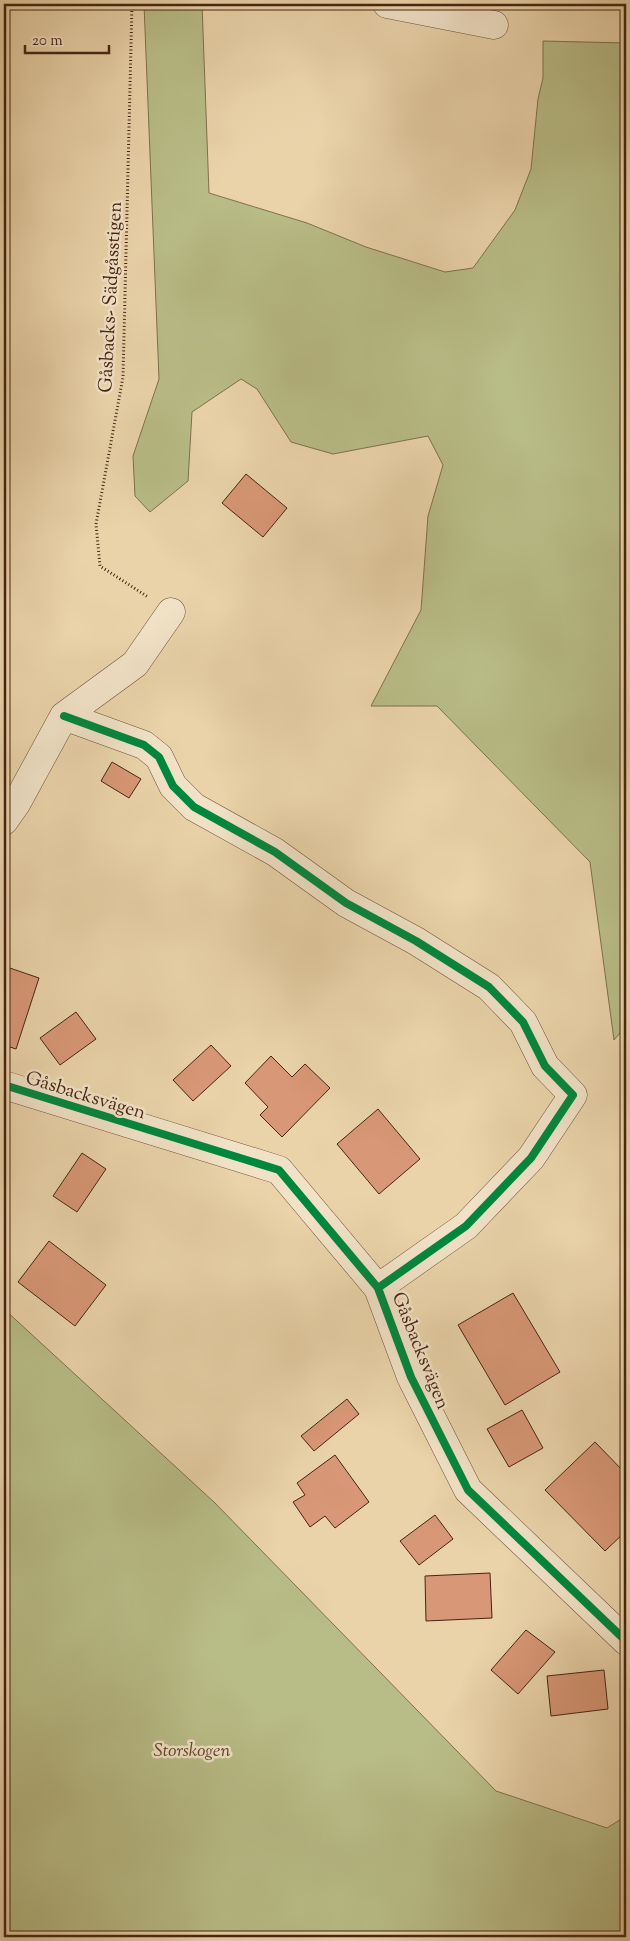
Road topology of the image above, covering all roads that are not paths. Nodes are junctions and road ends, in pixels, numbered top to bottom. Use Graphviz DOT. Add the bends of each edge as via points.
graph roads {
  1 [pos="387,4"];
  2 [pos="494,25"];
  3 [pos="171,612"];
  4 [pos="64,716"];
  5 [pos="4,821"];
  6 [pos="4,1085"];
  7 [pos="378,1288"];
  8 [pos="626,1641"];
  1 -- 2 [label="street"];
  3 -- 4 [label="street" via="135,664"];
  4 -- 5 [label="street"];
  4 -- 7 [label="street" via="144,745 158,757 173,786 194,808 275,852 346,902 489,987 523,1022 545,1066 573,1095 531,1158 466,1226"];
  6 -- 7 [label="street, Gåsbacksvägen" via="278,1170"];
  7 -- 8 [label="street, Gåsbacksvägen" via="411,1377 468,1490"];
}
